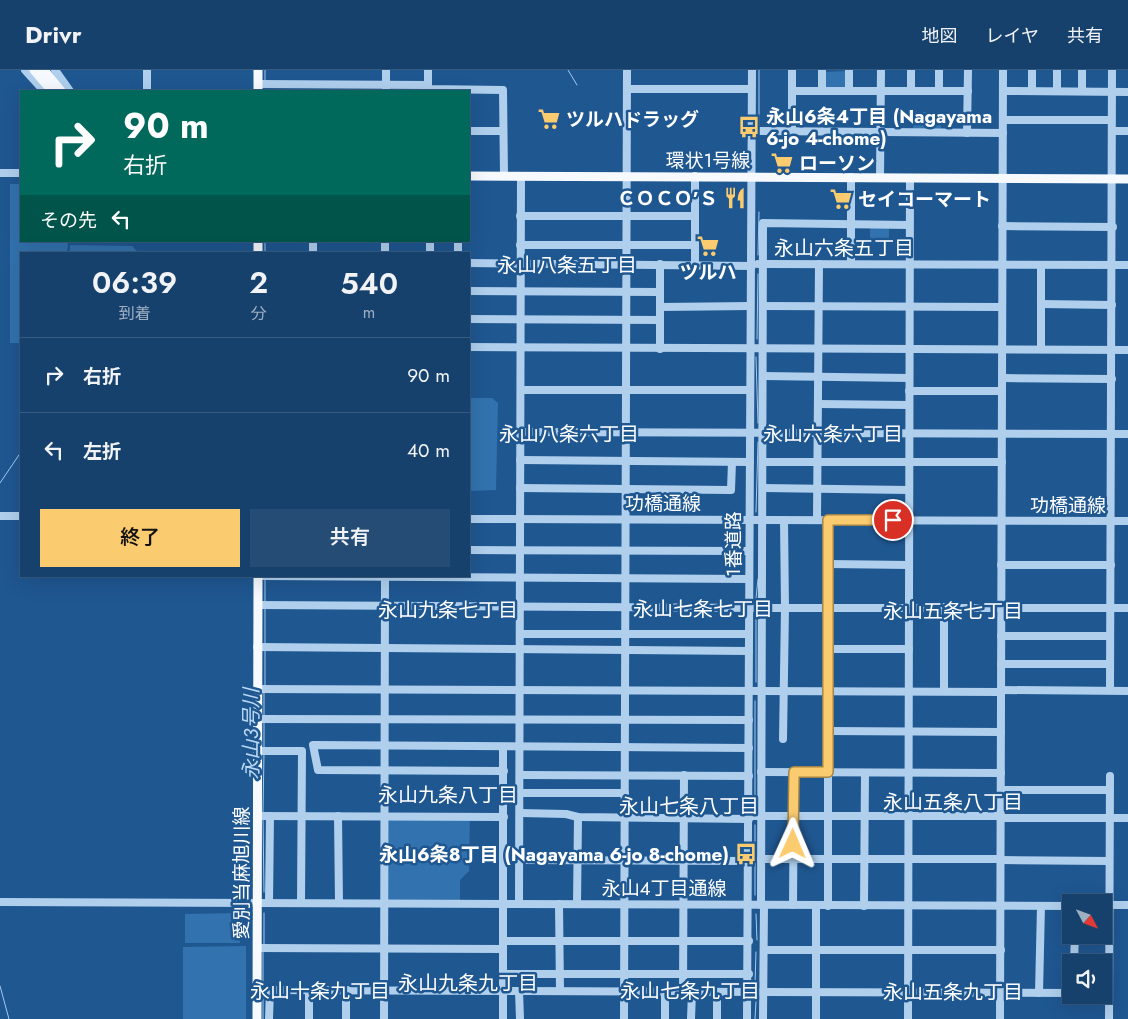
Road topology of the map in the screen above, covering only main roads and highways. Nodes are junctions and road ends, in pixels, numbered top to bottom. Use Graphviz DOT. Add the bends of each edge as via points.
graph roads {
  1 [pos="34,70"];
  2 [pos="258,70"];
  3 [pos="48,74"];
  4 [pos="262,86"];
  5 [pos="52,90"];
  6 [pos="61,90"];
  7 [pos="470,176"];
  8 [pos="1128,178"];
  9 [pos="258,577"];
  10 [pos="256,1019"];
  1 -- 3 [label="main road"];
  2 -- 4 [label="main road"];
  3 -- 5 [label="main road"];
  3 -- 6 [label="main road"];
  7 -- 8 [label="main road, 環状1号線"];
  9 -- 10 [label="main road, 愛別当麻旭川線" via="263,605 261,750 264,816 256,902 263,990"];
}
